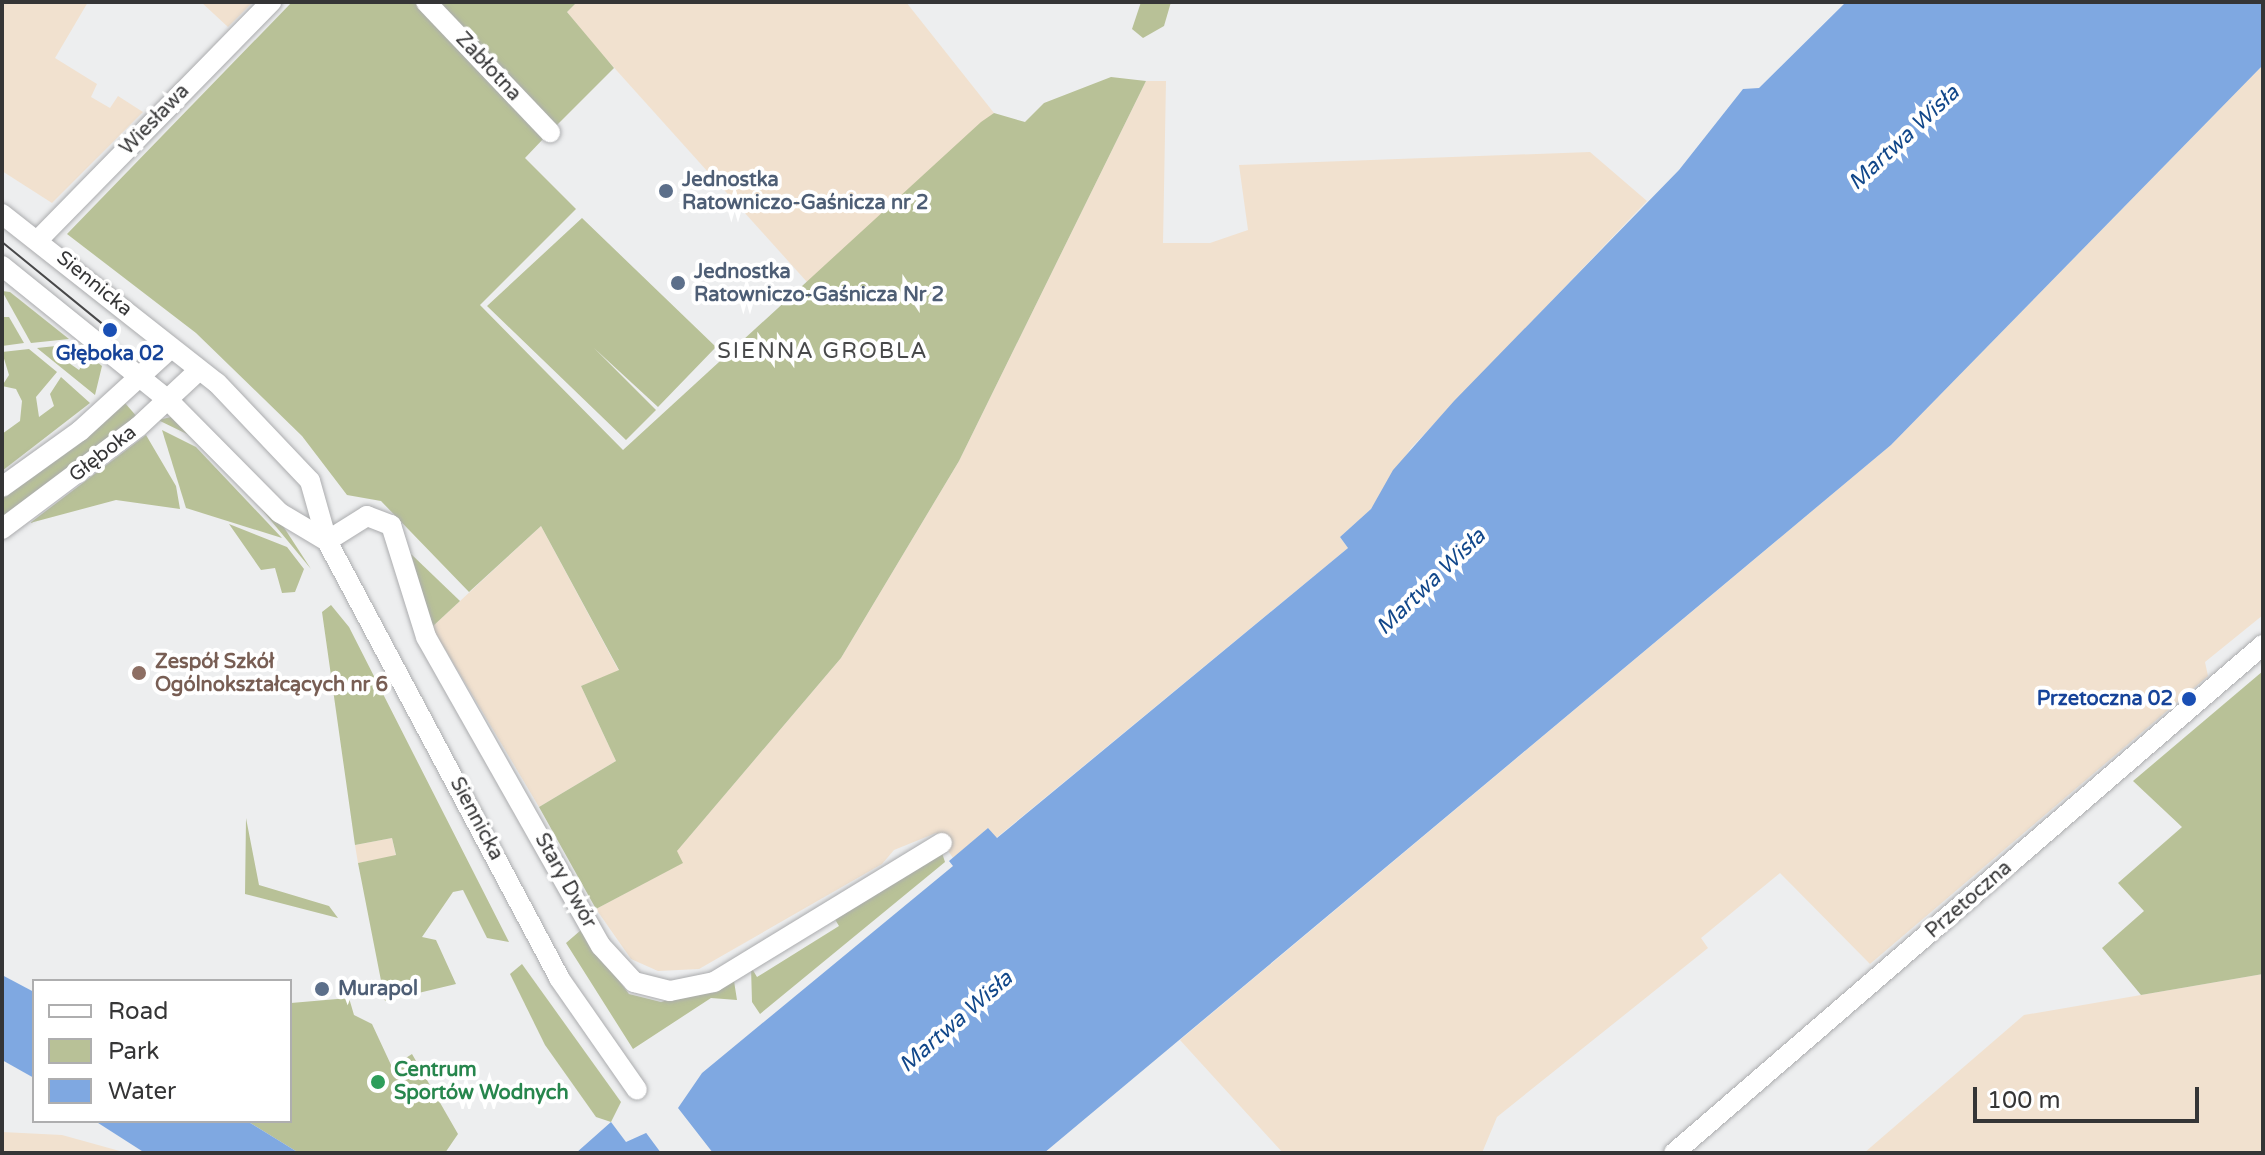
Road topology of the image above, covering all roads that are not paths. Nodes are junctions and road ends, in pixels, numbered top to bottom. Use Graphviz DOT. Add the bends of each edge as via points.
graph roads {
  1 [pos="271,2"];
  2 [pos="426,2"];
  3 [pos="550,132"];
  4 [pos="2,214"];
  5 [pos="39,239"];
  6 [pos="2,266"];
  7 [pos="171,348"];
  8 [pos="198,371"];
  9 [pos="141,377"];
  10 [pos="168,400"];
  11 [pos="2,487"];
  12 [pos="2,529"];
  13 [pos="327,541"];
  14 [pos="2263,645"];
  15 [pos="942,843"];
  16 [pos="637,1090"];
  17 [pos="1674,1153"];
  1 -- 5 [label="street, Wiesława"];
  2 -- 3 [label="street, Zabłotna"];
  4 -- 5 [label="street, Siennicka"];
  5 -- 7 [label="street, Siennicka"];
  6 -- 9 [label="street"];
  7 -- 8 [label="street, Siennicka"];
  7 -- 9 [label="street, Głęboka"];
  8 -- 10 [label="street, Głęboka"];
  8 -- 13 [label="street, Siennicka" via="252,414 303,472"];
  9 -- 10 [label="street"];
  9 -- 11 [label="street, Głęboka"];
  10 -- 12 [label="street, Głęboka"];
  10 -- 13 [label="street" via="280,513"];
  13 -- 15 [label="street, Stary Dwór" via="367,516 391,525 426,637 601,946 634,982 670,991 714,982"];
  13 -- 16 [label="street, Siennicka" via="546,953"];
  14 -- 17 [label="street, Przetoczna"];
}
